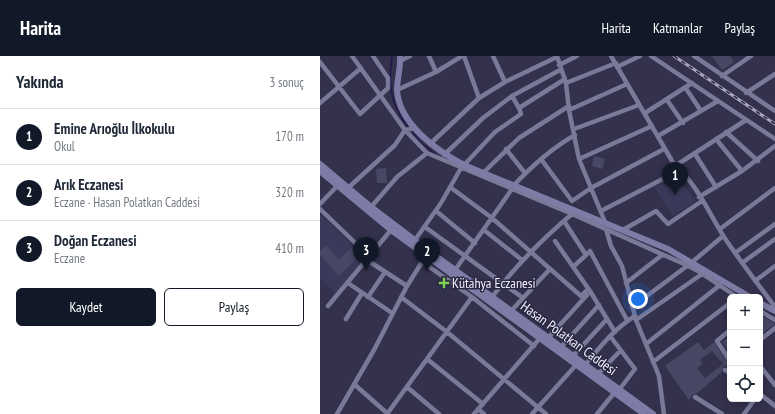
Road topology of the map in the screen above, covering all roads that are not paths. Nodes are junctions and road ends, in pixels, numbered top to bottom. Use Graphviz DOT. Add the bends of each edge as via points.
graph roads {
  1 [pos="352,56"];
  2 [pos="373,56"];
  3 [pos="410,56"];
  4 [pos="429,56"];
  5 [pos="463,56"];
  6 [pos="493,56"];
  7 [pos="557,56"];
  8 [pos="576,56"];
  9 [pos="611,56"];
  10 [pos="640,56"];
  11 [pos="651,56"];
  12 [pos="694,56"];
  13 [pos="751,56"];
  14 [pos="400,58"];
  15 [pos="320,62"];
  16 [pos="616,65"];
  17 [pos="559,67"];
  18 [pos="361,68"];
  19 [pos="436,72"];
  20 [pos="775,74"];
  21 [pos="722,76"];
  22 [pos="565,81"];
  23 [pos="505,82"];
  24 [pos="692,83"];
  25 [pos="627,84"];
  26 [pos="339,86"];
  27 [pos="685,87"];
  28 [pos="397,90"];
  29 [pos="746,93"];
  30 [pos="381,96"];
  31 [pos="512,96"];
  32 [pos="479,98"];
  33 [pos="667,100"];
  34 [pos="718,101"];
  35 [pos="320,104"];
  36 [pos="640,105"];
  37 [pos="519,108"];
  38 [pos="569,108"];
  39 [pos="701,111"];
  40 [pos="775,111"];
  41 [pos="645,113"];
  42 [pos="746,120"];
  43 [pos="683,123"];
  44 [pos="414,126"];
  45 [pos="652,126"];
  46 [pos="574,129"];
  47 [pos="405,130"];
  48 [pos="726,132"];
  49 [pos="575,135"];
  50 [pos="658,136"];
  51 [pos="716,139"];
  52 [pos="775,140"];
  53 [pos="430,144"];
  54 [pos="775,146"];
  55 [pos="506,149"];
  56 [pos="664,149"];
  57 [pos="427,153"];
  58 [pos="695,154"];
  59 [pos="444,155"];
  60 [pos="541,159"];
  61 [pos="580,159"];
  62 [pos="758,161"];
  63 [pos="320,164"];
  64 [pos="675,166"];
  65 [pos="463,167"];
  66 [pos="680,170"];
  67 [pos="320,171"];
  68 [pos="742,172"];
  69 [pos="483,173"];
  70 [pos="525,173"];
  71 [pos="340,184"];
  72 [pos="450,187"];
  73 [pos="513,187"];
  74 [pos="716,187"];
  75 [pos="348,188"];
  76 [pos="591,188"];
  77 [pos="775,188"];
  78 [pos="701,199"];
  79 [pos="572,201"];
  80 [pos="320,204"];
  81 [pos="565,206"];
  82 [pos="372,207"];
  83 [pos="320,210"];
  84 [pos="436,211"];
  85 [pos="601,211"];
  86 [pos="572,214"];
  87 [pos="492,218"];
  88 [pos="564,221"];
  89 [pos="775,224"];
  90 [pos="605,226"];
  91 [pos="425,227"];
  92 [pos="720,229"];
  93 [pos="391,230"];
  94 [pos="484,230"];
  95 [pos="623,230"];
  96 [pos="723,236"];
  97 [pos="775,239"];
  98 [pos="415,240"];
  99 [pos="555,241"];
  100 [pos="475,243"];
  101 [pos="530,251"];
  102 [pos="427,253"];
  103 [pos="735,253"];
  104 [pos="586,255"];
  105 [pos="662,255"];
  106 [pos="465,256"];
  107 [pos="368,259"];
  108 [pos="522,260"];
  109 [pos="422,261"];
  110 [pos="742,263"];
  111 [pos="689,264"];
  112 [pos="775,266"];
  113 [pos="573,267"];
  114 [pos="455,270"];
  115 [pos="549,270"];
  116 [pos="385,272"];
  117 [pos="702,274"];
  118 [pos="755,281"];
  119 [pos="348,283"];
  120 [pos="502,283"];
  121 [pos="626,283"];
  122 [pos="407,286"];
  123 [pos="720,286"];
  124 [pos="589,290"];
  125 [pos="362,293"];
  126 [pos="732,294"];
  127 [pos="744,294"];
  128 [pos="368,297"];
  129 [pos="400,297"];
  130 [pos="472,297"];
  131 [pos="492,297"];
  132 [pos="523,298"];
  133 [pos="773,301"];
  134 [pos="599,305"];
  135 [pos="727,305"];
  136 [pos="763,305"];
  137 [pos="328,306"];
  138 [pos="632,307"];
  139 [pos="775,307"];
  140 [pos="511,311"];
  141 [pos="775,311"];
  142 [pos="392,313"];
  143 [pos="763,313"];
  144 [pos="635,318"];
  145 [pos="346,319"];
  146 [pos="607,320"];
  147 [pos="627,320"];
  148 [pos="775,320"];
  149 [pos="775,328"];
  150 [pos="447,332"];
  151 [pos="615,332"];
  152 [pos="727,333"];
  153 [pos="610,336"];
  154 [pos="540,338"];
  155 [pos="548,338"];
  156 [pos="763,338"];
  157 [pos="646,344"];
  158 [pos="534,346"];
  159 [pos="561,347"];
  160 [pos="620,351"];
  161 [pos="573,356"];
  162 [pos="727,356"];
  163 [pos="427,358"];
  164 [pos="653,362"];
  165 [pos="576,365"];
  166 [pos="585,365"];
  167 [pos="763,370"];
  168 [pos="598,374"];
  169 [pos="504,380"];
  170 [pos="354,384"];
  171 [pos="775,385"];
  172 [pos="407,387"];
  173 [pos="617,391"];
  174 [pos="763,396"];
  175 [pos="695,397"];
  176 [pos="753,402"];
  177 [pos="483,404"];
  178 [pos="775,406"];
  179 [pos="537,407"];
  180 [pos="478,409"];
  181 [pos="337,414"];
  182 [pos="388,414"];
  183 [pos="439,414"];
  184 [pos="474,414"];
  185 [pos="484,414"];
  186 [pos="532,414"];
  187 [pos="546,414"];
  188 [pos="597,414"];
  189 [pos="644,414"];
  190 [pos="653,414"];
  191 [pos="664,414"];
  192 [pos="722,414"];
  193 [pos="744,414"];
  1 -- 18 [label="street"];
  2 -- 30 [label="street" via="388,78 388,88"];
  3 -- 14 [label="street"];
  4 -- 19 [label="street"];
  5 -- 19 [label="street"];
  5 -- 32 [label="street"];
  6 -- 23 [label="street"];
  7 -- 17 [label="street"];
  7 -- 23 [label="street"];
  8 -- 17 [label="street"];
  9 -- 16 [label="street"];
  10 -- 16 [label="street"];
  11 -- 24 [label="street"];
  12 -- 21 [label="street"];
  13 -- 21 [label="street"];
  14 -- 28 [label="main road"];
  15 -- 26 [label="street"];
  16 -- 22 [label="street"];
  16 -- 25 [label="street"];
  17 -- 22 [label="street"];
  17 -- 31 [label="street"];
  18 -- 26 [label="street"];
  18 -- 30 [label="street"];
  19 -- 28 [label="street"];
  20 -- 29 [label="street"];
  21 -- 29 [label="street"];
  22 -- 37 [label="street"];
  22 -- 38 [label="street"];
  23 -- 32 [label="street"];
  24 -- 27 [label="street"];
  24 -- 34 [label="street"];
  25 -- 36 [label="street"];
  25 -- 38 [label="street"];
  26 -- 30 [label="street" via="360,114"];
  26 -- 35 [label="street"];
  27 -- 33 [label="street"];
  27 -- 39 [label="street"];
  28 -- 44 [label="main road" via="401,105"];
  29 -- 40 [label="street"];
  30 -- 47 [label="street"];
  31 -- 37 [label="street"];
  31 -- 59 [label="street" via="483,118"];
  32 -- 53 [label="street"];
  33 -- 41 [label="street"];
  33 -- 43 [label="street"];
  34 -- 39 [label="street"];
  34 -- 42 [label="street"];
  36 -- 41 [label="street"];
  36 -- 46 [label="street"];
  37 -- 65 [label="street" via="521,114 495,132"];
  38 -- 46 [label="street"];
  38 -- 55 [label="street" via="519,138"];
  39 -- 43 [label="street"];
  41 -- 45 [label="street"];
  42 -- 48 [label="street"];
  42 -- 52 [label="street"];
  43 -- 50 [label="street"];
  44 -- 47 [label="street" via="411,130"];
  44 -- 53 [label="main road"];
  45 -- 50 [label="street"];
  45 -- 61 [label="street"];
  46 -- 49 [label="street"];
  47 -- 57 [label="street"];
  47 -- 75 [label="street" via="394,146"];
  48 -- 51 [label="street"];
  48 -- 62 [label="street"];
  49 -- 60 [label="street"];
  49 -- 61 [label="street"];
  50 -- 56 [label="street"];
  51 -- 58 [label="street"];
  51 -- 68 [label="street"];
  53 -- 59 [label="main road"];
  54 -- 62 [label="street"];
  55 -- 69 [label="street"];
  55 -- 70 [label="street"];
  56 -- 64 [label="street"];
  56 -- 76 [label="street"];
  57 -- 65 [label="street"];
  57 -- 82 [label="street" via="397,177"];
  58 -- 64 [label="street"];
  58 -- 74 [label="street"];
  59 -- 65 [label="main road"];
  60 -- 70 [label="street"];
  60 -- 79 [label="street"];
  61 -- 76 [label="street"];
  62 -- 68 [label="street"];
  63 -- 71 [label="main road, Hasan Polatkan Caddesi"];
  64 -- 66 [label="street"];
  65 -- 69 [label="main road"];
  65 -- 72 [label="street"];
  65 -- 73 [label="street"];
  66 -- 78 [label="street"];
  66 -- 85 [label="street"];
  67 -- 71 [label="main road, Hasan Polatkan Caddesi"];
  68 -- 74 [label="street"];
  69 -- 73 [label="main road"];
  70 -- 73 [label="street"];
  71 -- 75 [label="main road, Hasan Polatkan Caddesi"];
  71 -- 80 [label="street"];
  71 -- 93 [label="main road, Hasan Polatkan Caddesi"];
  72 -- 84 [label="street"];
  72 -- 87 [label="street"];
  73 -- 81 [label="main road"];
  73 -- 86 [label="street"];
  73 -- 87 [label="street"];
  74 -- 78 [label="street"];
  75 -- 82 [label="main road, Hasan Polatkan Caddesi"];
  76 -- 79 [label="street"];
  76 -- 85 [label="street"];
  77 -- 92 [label="street"];
  78 -- 92 [label="street"];
  78 -- 95 [label="street" via="668,224 656,212"];
  79 -- 81 [label="street"];
  81 -- 90 [label="main road"];
  82 -- 98 [label="main road, Hasan Polatkan Caddesi"];
  83 -- 107 [label="street"];
  84 -- 91 [label="street"];
  84 -- 100 [label="street"];
  85 -- 90 [label="street"];
  86 -- 88 [label="street"];
  86 -- 90 [label="street"];
  87 -- 94 [label="street"];
  87 -- 101 [label="street"];
  88 -- 101 [label="street"];
  88 -- 104 [label="street"];
  89 -- 103 [label="street"];
  90 -- 95 [label="main road"];
  90 -- 105 [label="street"];
  90 -- 121 [label="street" via="611,246 622,266"];
  91 -- 98 [label="street"];
  91 -- 106 [label="street"];
  92 -- 96 [label="street"];
  93 -- 102 [label="main road, Hasan Polatkan Caddesi"];
  93 -- 107 [label="street"];
  94 -- 100 [label="street"];
  94 -- 108 [label="street"];
  95 -- 111 [label="main road" via="668,249"];
  96 -- 103 [label="street"];
  96 -- 111 [label="street"];
  97 -- 110 [label="street"];
  98 -- 102 [label="main road, Hasan Polatkan Caddesi"];
  99 -- 113 [label="street"];
  100 -- 106 [label="street"];
  101 -- 108 [label="street"];
  101 -- 115 [label="street"];
  102 -- 109 [label="street"];
  102 -- 114 [label="main road, Hasan Polatkan Caddesi"];
  102 -- 154 [label="main road, Hasan Polatkan Caddesi"];
  103 -- 110 [label="street"];
  104 -- 113 [label="street"];
  104 -- 147 [label="street" via="590,251"];
  105 -- 111 [label="street"];
  105 -- 121 [label="street"];
  106 -- 114 [label="street"];
  106 -- 120 [label="street"];
  107 -- 116 [label="street"];
  107 -- 119 [label="street"];
  108 -- 120 [label="street"];
  109 -- 122 [label="street"];
  109 -- 130 [label="street"];
  110 -- 118 [label="street"];
  111 -- 117 [label="street"];
  111 -- 127 [label="main road"];
  111 -- 138 [label="street"];
  112 -- 118 [label="street"];
  113 -- 124 [label="street"];
  114 -- 131 [label="main road, Hasan Polatkan Caddesi"];
  115 -- 124 [label="street" via="581,296"];
  115 -- 132 [label="street"];
  116 -- 122 [label="street"];
  116 -- 128 [label="street"];
  117 -- 123 [label="street"];
  117 -- 144 [label="street"];
  118 -- 133 [label="street"];
  119 -- 125 [label="street"];
  119 -- 137 [label="street"];
  120 -- 131 [label="street"];
  120 -- 132 [label="street"];
  121 -- 138 [label="street"];
  122 -- 129 [label="street"];
  123 -- 126 [label="street"];
  123 -- 157 [label="street"];
  124 -- 134 [label="street"];
  124 -- 155 [label="street"];
  125 -- 128 [label="street"];
  125 -- 145 [label="street"];
  128 -- 142 [label="street"];
  129 -- 142 [label="street"];
  129 -- 150 [label="street"];
  130 -- 150 [label="street"];
  130 -- 158 [label="street"];
  131 -- 140 [label="main road, Hasan Polatkan Caddesi"];
  132 -- 140 [label="street"];
  133 -- 139 [label="street"];
  134 -- 146 [label="street"];
  134 -- 159 [label="street"];
  135 -- 164 [label="street"];
  136 -- 141 [label="main road"];
  138 -- 144 [label="street"];
  140 -- 155 [label="main road, Hasan Polatkan Caddesi"];
  142 -- 170 [label="street"];
  143 -- 148 [label="street"];
  144 -- 147 [label="street"];
  144 -- 157 [label="street"];
  146 -- 151 [label="street"];
  146 -- 161 [label="street"];
  147 -- 151 [label="street"];
  149 -- 156 [label="street"];
  150 -- 163 [label="street"];
  150 -- 169 [label="street"];
  151 -- 153 [label="street"];
  152 -- 162 [label="street" via="717,341"];
  153 -- 160 [label="street"];
  153 -- 166 [label="street"];
  154 -- 158 [label="street"];
  154 -- 165 [label="main road, Hasan Polatkan Caddesi"];
  155 -- 159 [label="main road, Hasan Polatkan Caddesi"];
  157 -- 164 [label="street"];
  158 -- 169 [label="street"];
  159 -- 161 [label="main road, Hasan Polatkan Caddesi"];
  160 -- 168 [label="street"];
  160 -- 173 [label="street" via="635,369"];
  161 -- 166 [label="main road, Hasan Polatkan Caddesi"];
  163 -- 172 [label="street"];
  163 -- 177 [label="street"];
  164 -- 191 [label="street" via="660,376"];
  165 -- 173 [label="main road, Hasan Polatkan Caddesi"];
  165 -- 179 [label="street"];
  166 -- 168 [label="main road, Hasan Polatkan Caddesi"];
  167 -- 171 [label="street"];
  168 -- 173 [label="main road, Hasan Polatkan Caddesi"];
  169 -- 177 [label="street"];
  169 -- 179 [label="street"];
  170 -- 181 [label="street"];
  170 -- 182 [label="street"];
  172 -- 182 [label="street"];
  172 -- 183 [label="street"];
  173 -- 188 [label="street"];
  173 -- 189 [label="main road, Hasan Polatkan Caddesi"];
  173 -- 190 [label="main road, Hasan Polatkan Caddesi"];
  174 -- 178 [label="street"];
  175 -- 192 [label="street"];
  176 -- 193 [label="street"];
  177 -- 180 [label="street"];
  179 -- 186 [label="street"];
  179 -- 187 [label="street"];
  180 -- 184 [label="street"];
  180 -- 185 [label="street"];
}
